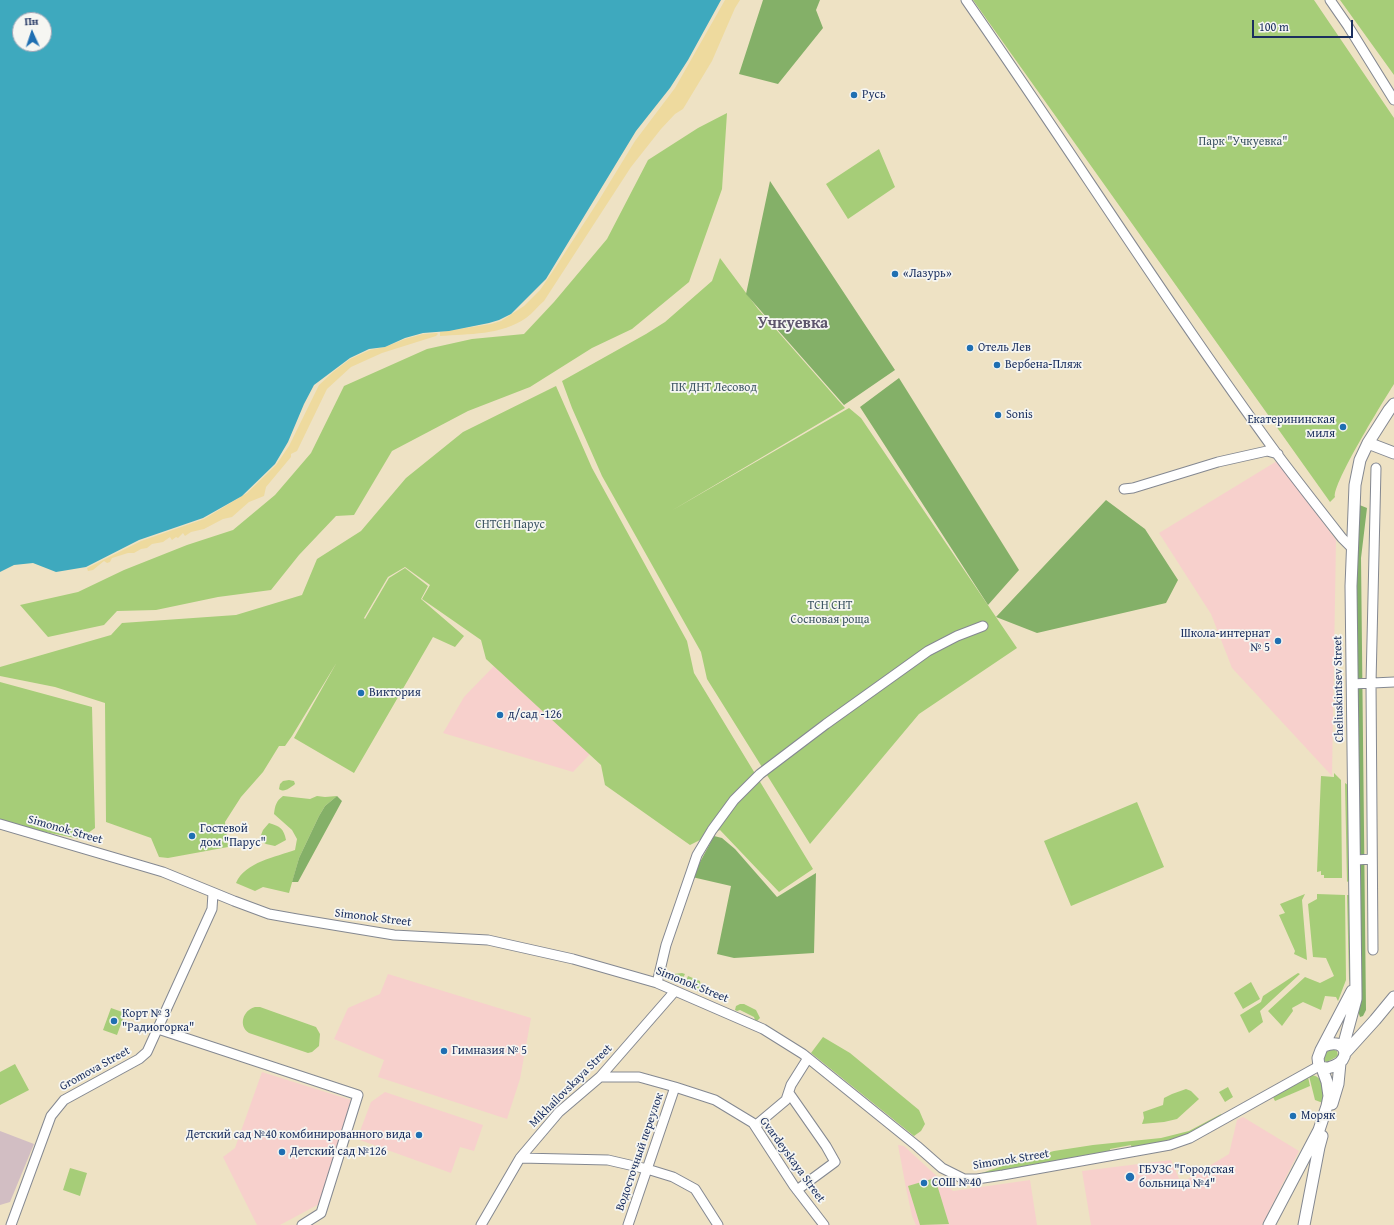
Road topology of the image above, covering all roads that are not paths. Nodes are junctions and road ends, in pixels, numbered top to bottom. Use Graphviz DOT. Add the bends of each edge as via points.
graph roads {
  1 [pos="966,0"];
  2 [pos="1330,0"];
  3 [pos="1394,100"];
  4 [pos="1394,404"];
  5 [pos="1368,443"];
  6 [pos="1394,453"];
  7 [pos="1278,454"];
  8 [pos="1376,468"];
  9 [pos="1124,489"];
  10 [pos="1352,549"];
  11 [pos="983,626"];
  12 [pos="1394,682"];
  13 [pos="1371,683"];
  14 [pos="1352,684"];
  15 [pos="0,824"];
  16 [pos="1372,859"];
  17 [pos="1355,860"];
  18 [pos="213,893"];
  19 [pos="1373,950"];
  20 [pos="656,983"];
  21 [pos="1355,983"];
  22 [pos="675,991"];
  23 [pos="1393,1000"];
  24 [pos="158,1029"];
  25 [pos="1324,1046"];
  26 [pos="1345,1049"];
  27 [pos="808,1058"];
  28 [pos="1340,1063"];
  29 [pos="1320,1067"];
  30 [pos="600,1077"];
  31 [pos="675,1087"];
  32 [pos="789,1093"];
  33 [pos="755,1126"];
  34 [pos="1315,1146"];
  35 [pos="520,1158"];
  36 [pos="647,1169"];
  37 [pos="798,1190"];
  38 [pos="11,1225"];
  39 [pos="302,1225"];
  40 [pos="481,1225"];
  41 [pos="628,1225"];
  42 [pos="718,1225"];
  43 [pos="824,1225"];
  44 [pos="1269,1225"];
  45 [pos="1304,1225"];
  1 -- 7 [label="street" via="1149,271"];
  2 -- 3 [label="street"];
  4 -- 5 [label="main road, Cheliuskintsev Street"];
  5 -- 6 [label="main road"];
  5 -- 10 [label="main road, Cheliuskintsev Street" via="1360,460 1355,485"];
  7 -- 9 [label="street" via="1267,451 1218,462"];
  7 -- 10 [label="street"];
  8 -- 13 [label="street"];
  10 -- 14 [label="main road, Cheliuskintsev Street"];
  11 -- 20 [label="street" via="928,651 760,774 734,800 697,855 666,945"];
  12 -- 13 [label="street"];
  13 -- 14 [label="street"];
  13 -- 16 [label="street"];
  14 -- 17 [label="main road, Cheliuskintsev Street"];
  15 -- 18 [label="street, Simonok Street" via="162,872"];
  16 -- 17 [label="street"];
  16 -- 19 [label="street"];
  17 -- 21 [label="main road, Cheliuskintsev Street"];
  18 -- 20 [label="street, Simonok Street" via="256,910 296,919 394,935 488,940 573,959"];
  18 -- 24 [label="street, Gromova Street" via="212,909"];
  20 -- 22 [label="street, Simonok Street"];
  21 -- 25 [label="main road, Cheliuskintsev Street" via="1351,996"];
  21 -- 26 [label="main road, Cheliuskintsev Street" via="1356,998"];
  22 -- 27 [label="street, Simonok Street" via="763,1029"];
  22 -- 30 [label="street, Mikhailovskaya Street"];
  23 -- 26 [label="main road"];
  24 -- 38 [label="street, Gromova Street" via="147,1052 139,1059 64,1100 50,1116"];
  24 -- 39 [label="street" via="358,1095 322,1213"];
  25 -- 26 [label="main road" via="1338,1044"];
  25 -- 29 [label="main road" via="1319,1054"];
  26 -- 28 [label="main road"];
  27 -- 29 [label="street, Simonok Street" via="942,1168 964,1179 1003,1176 1170,1145 1190,1138"];
  27 -- 32 [label="street" via="791,1085"];
  28 -- 29 [label="main road" via="1328,1068"];
  28 -- 34 [label="main road" via="1334,1099"];
  29 -- 34 [label="main road" via="1327,1082 1329,1096"];
  30 -- 31 [label="street, Gvardeyskaya Street" via="639,1077"];
  30 -- 35 [label="street, Mikhailovskaya Street" via="559,1112"];
  31 -- 33 [label="street, Gvardeyskaya Street" via="715,1100"];
  31 -- 36 [label="street, Водосточный переулок"];
  32 -- 33 [label="street" via="786,1100"];
  32 -- 37 [label="street" via="835,1162"];
  33 -- 37 [label="street, Gvardeyskaya Street"];
  34 -- 44 [label="main road"];
  34 -- 45 [label="main road"];
  35 -- 36 [label="street" via="608,1160"];
  35 -- 40 [label="street, Mikhailovskaya Street"];
  36 -- 41 [label="street, Водосточный переулок"];
  36 -- 42 [label="street" via="673,1177 695,1189"];
  37 -- 43 [label="street, Gvardeyskaya Street"];
}
